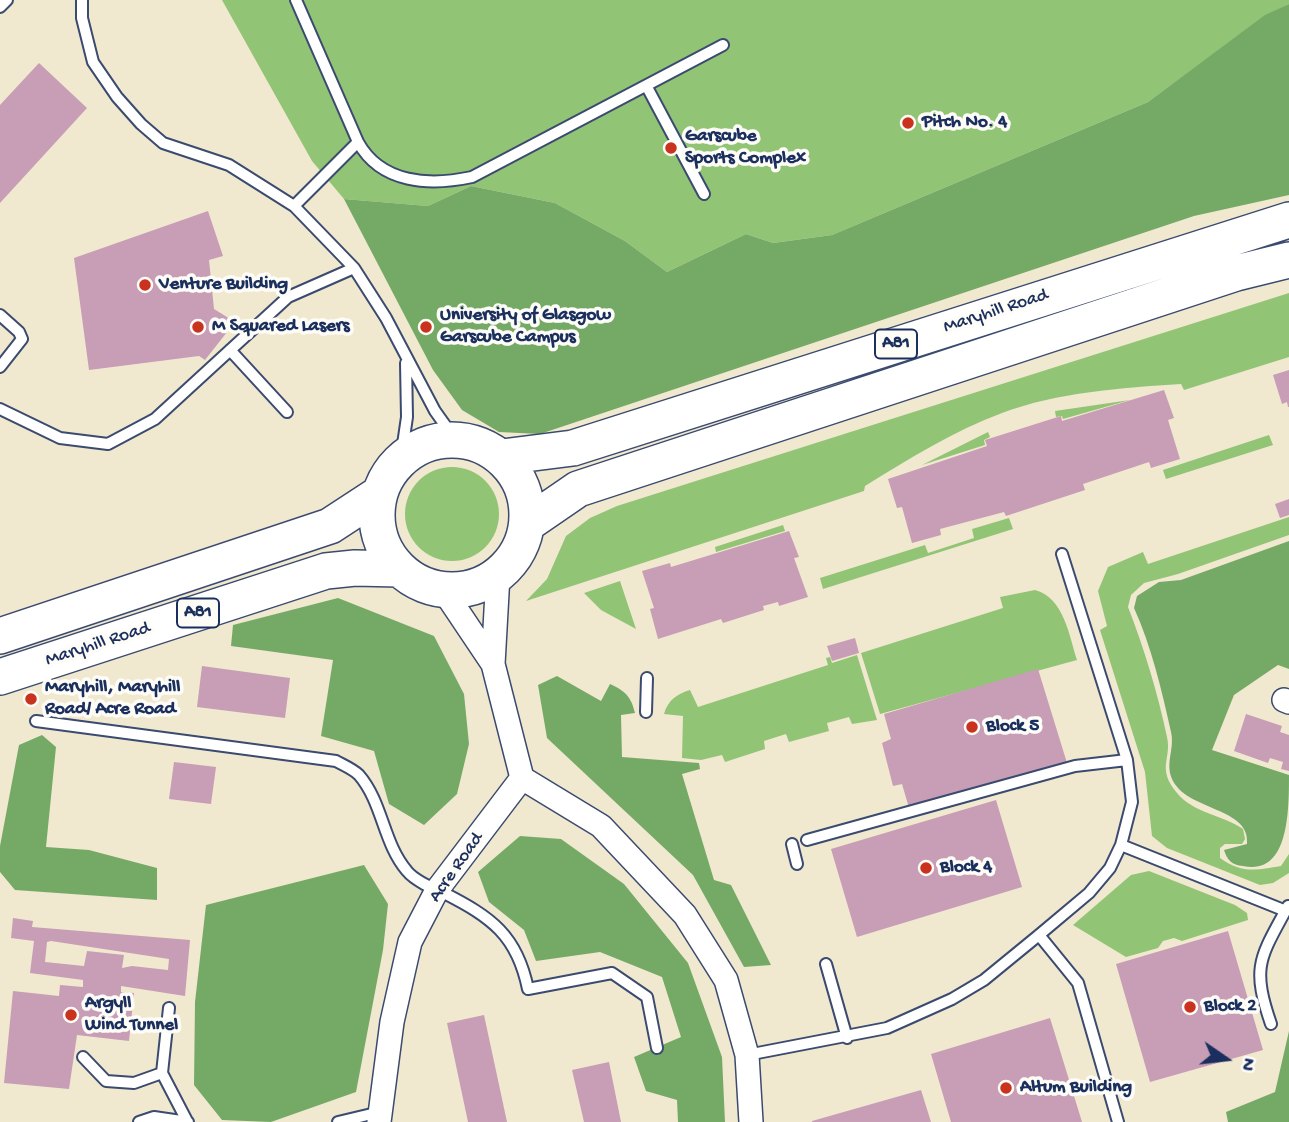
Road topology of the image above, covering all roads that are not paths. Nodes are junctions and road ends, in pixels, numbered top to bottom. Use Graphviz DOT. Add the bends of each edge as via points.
graph roads {
  1 [pos="7,0"];
  2 [pos="82,0"];
  3 [pos="296,0"];
  4 [pos="0,7"];
  5 [pos="723,45"];
  6 [pos="647,87"];
  7 [pos="358,142"];
  8 [pos="704,194"];
  9 [pos="294,206"];
  10 [pos="1289,220"];
  11 [pos="1289,260"];
  12 [pos="354,268"];
  13 [pos="0,315"];
  14 [pos="230,350"];
  15 [pos="405,360"];
  16 [pos="0,367"];
  17 [pos="0,410"];
  18 [pos="287,412"];
  19 [pos="455,439"];
  20 [pos="502,457"];
  21 [pos="401,458"];
  22 [pos="379,494"];
  23 [pos="527,524"];
  24 [pos="1062,554"];
  25 [pos="399,569"];
  26 [pos="498,575"];
  27 [pos="444,591"];
  28 [pos="0,636"];
  29 [pos="493,664"];
  30 [pos="0,677"];
  31 [pos="647,678"];
  32 [pos="646,712"];
  33 [pos="36,721"];
  34 [pos="1127,760"];
  35 [pos="522,778"];
  36 [pos="807,840"];
  37 [pos="792,844"];
  38 [pos="1121,845"];
  39 [pos="797,864"];
  40 [pos="437,890"];
  41 [pos="1287,908"];
  42 [pos="1039,934"];
  43 [pos="826,964"];
  44 [pos="169,1008"];
  45 [pos="1271,1024"];
  46 [pos="847,1038"];
  47 [pos="657,1048"];
  48 [pos="747,1055"];
  49 [pos="83,1057"];
  50 [pos="162,1073"];
  51 [pos="379,1117"];
  52 [pos="188,1121"];
  53 [pos="139,1122"];
  54 [pos="338,1122"];
  55 [pos="751,1122"];
  56 [pos="1118,1122"];
  1 -- 4 [label="lane"];
  2 -- 9 [label="lane" via="93,62 141,124 163,142 229,165"];
  3 -- 7 [label="lane"];
  5 -- 6 [label="lane"];
  6 -- 7 [label="lane" via="472,177 442,183 421,182 379,167"];
  6 -- 8 [label="lane"];
  7 -- 9 [label="lane"];
  9 -- 12 [label="lane"];
  10 -- 20 [label="main road, Maryhill Road / A81" via="573,448"];
  11 -- 23 [label="main road, Maryhill Road / A81" via="1236,273 578,489"];
  12 -- 14 [label="lane" via="288,297"];
  12 -- 15 [label="lane" via="386,318"];
  13 -- 16 [label="lane" via="22,339"];
  14 -- 17 [label="lane" via="155,419 108,444 60,438"];
  14 -- 18 [label="lane"];
  15 -- 19 [label="lane"];
  15 -- 21 [label="lane" via="407,417"];
  19 -- 20 [label="main road" via="471,441"];
  19 -- 21 [label="main road" via="435,441"];
  20 -- 23 [label="main road" via="517,476 526,499"];
  21 -- 22 [label="main road, A81"];
  22 -- 25 [label="main road, A81" via="376,521 383,547"];
  22 -- 28 [label="main road, Maryhill Road / A81" via="330,526"];
  23 -- 26 [label="main road" via="512,561"];
  24 -- 34 [label="lane"];
  25 -- 27 [label="main road, A81" via="412,580"];
  25 -- 30 [label="main road, Maryhill Road / A81" via="326,571"];
  26 -- 27 [label="main road, A81" via="482,585"];
  26 -- 29 [label="street"];
  27 -- 29 [label="street"];
  29 -- 35 [label="street"];
  31 -- 32 [label="lane"];
  33 -- 40 [label="lane" via="336,761 358,774 376,806 390,848 409,874"];
  34 -- 36 [label="lane" via="1075,766"];
  34 -- 38 [label="lane" via="1132,802"];
  35 -- 40 [label="street, Acre Road"];
  35 -- 48 [label="street" via="601,827 685,915 726,980"];
  37 -- 39 [label="lane"];
  38 -- 41 [label="lane"];
  38 -- 42 [label="lane" via="1110,868 1089,893"];
  40 -- 47 [label="lane" via="480,911 507,936 523,964 528,989 612,973 647,998"];
  40 -- 51 [label="street, Acre Road" via="410,942 392,1022"];
  41 -- 45 [label="lane" via="1259,962 1259,988"];
  42 -- 46 [label="lane" via="984,980 952,999 887,1028"];
  42 -- 56 [label="lane" via="1078,983"];
  43 -- 46 [label="lane"];
  44 -- 50 [label="lane"];
  46 -- 48 [label="lane"];
  48 -- 55 [label="street"];
  49 -- 50 [label="lane" via="106,1081 134,1083"];
  50 -- 52 [label="lane"];
  51 -- 54 [label="lane"];
  52 -- 53 [label="lane" via="154,1117"];
}
